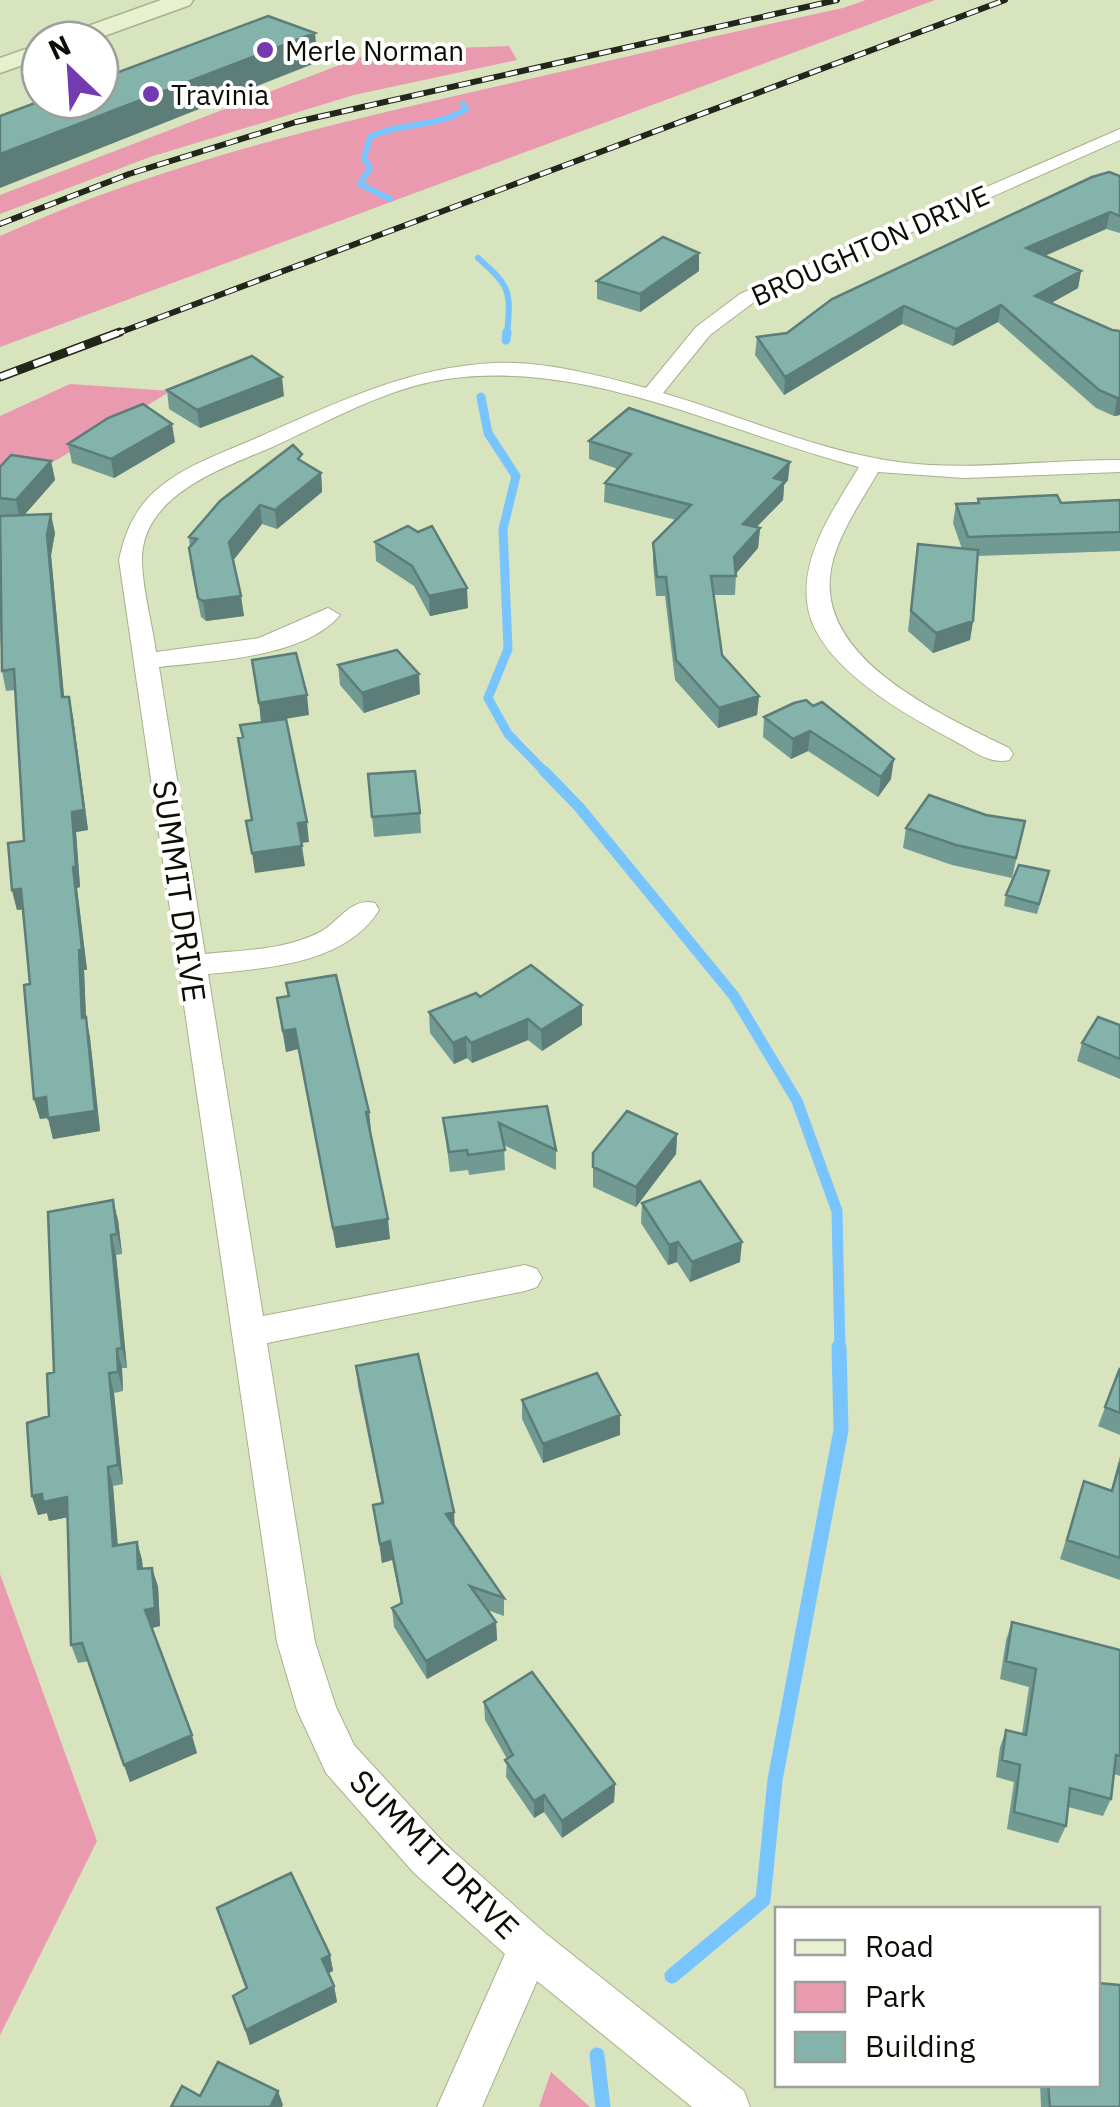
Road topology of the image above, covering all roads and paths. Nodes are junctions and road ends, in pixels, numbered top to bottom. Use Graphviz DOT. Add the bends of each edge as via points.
graph roads {
  1 [pos="182,0"];
  2 [pos="120,23"];
  3 [pos="1120,135"];
  4 [pos="649,397"];
  5 [pos="872,464"];
  6 [pos="1120,466"];
  7 [pos="328,614"];
  8 [pos="146,660"];
  9 [pos="1000,754"];
  10 [pos="365,910"];
  11 [pos="190,966"];
  12 [pos="525,1278"];
  13 [pos="246,1333"];
  14 [pos="530,1948"];
  15 [pos="459,2107"];
  16 [pos="728,2107"];
  1 -- 2 [label="main road"];
  3 -- 4 [label="street, BROUGHTON DRIVE" via="747,298 703,332"];
  4 -- 5 [label="street, SUMMIT DRIVE"];
  4 -- 8 [label="street, SUMMIT DRIVE" via="548,371 504,367 443,374 367,399 188,478 133,532 130,560"];
  5 -- 6 [label="street, SUMMIT DRIVE" via="963,472"];
  5 -- 9 [label="street" via="818,574 821,614 842,650 866,672"];
  7 -- 8 [label="street" via="267,644"];
  8 -- 11 [label="street, SUMMIT DRIVE"];
  10 -- 11 [label="street" via="309,950"];
  11 -- 13 [label="street, SUMMIT DRIVE"];
  12 -- 13 [label="street"];
  13 -- 14 [label="street, SUMMIT DRIVE" via="296,1642 317,1710 340,1759 429,1858"];
  14 -- 15 [label="street"];
  14 -- 16 [label="street, SUMMIT DRIVE"];
}
